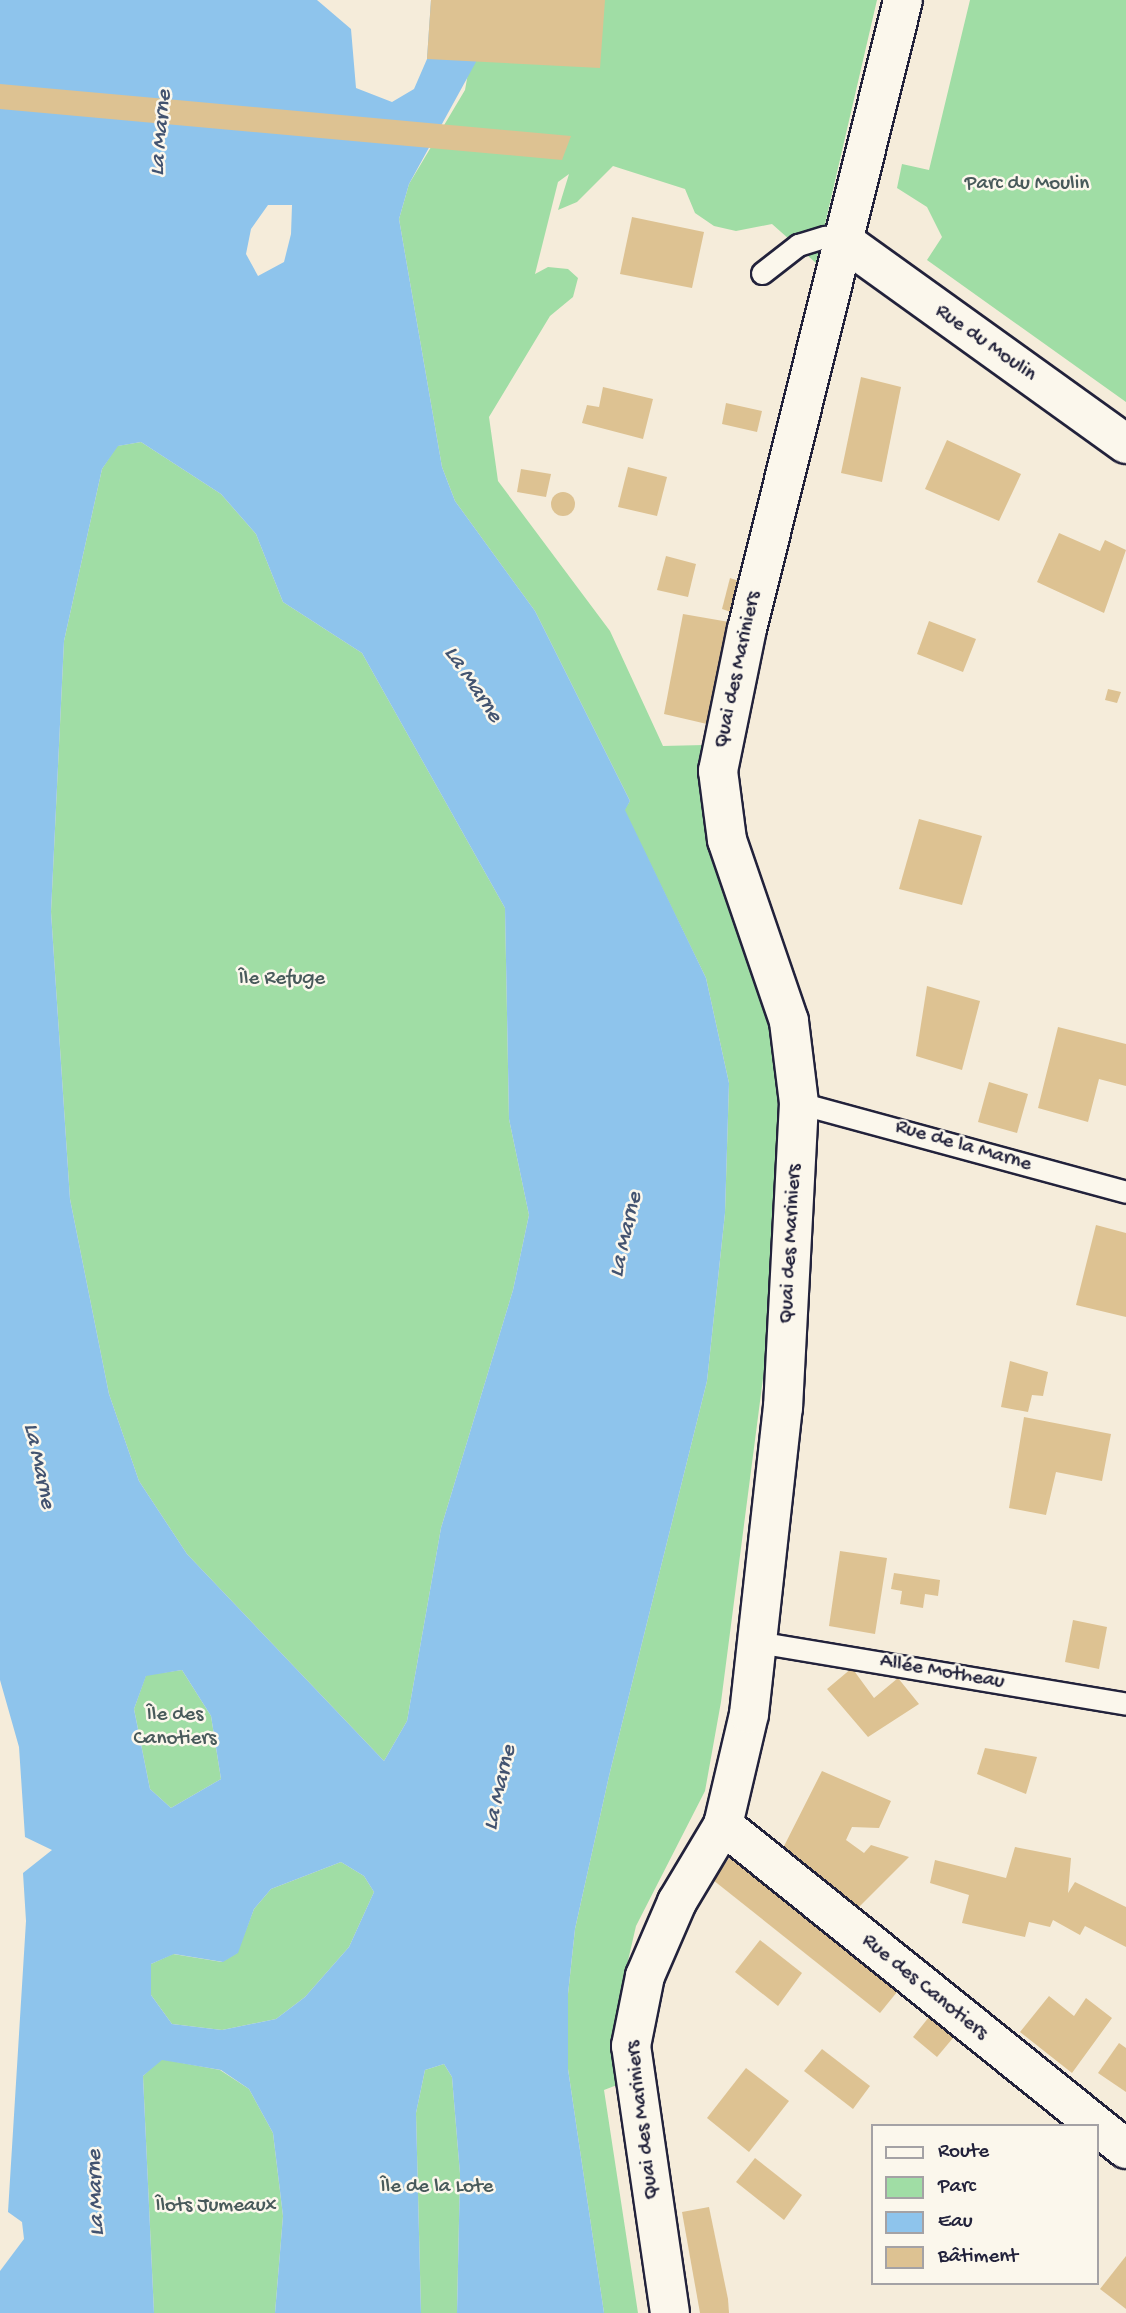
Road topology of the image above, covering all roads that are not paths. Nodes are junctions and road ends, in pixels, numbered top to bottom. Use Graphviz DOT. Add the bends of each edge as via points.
graph roads {
  1 [pos="903,0"];
  2 [pos="845,242"];
  3 [pos="762,273"];
  4 [pos="1126,444"];
  5 [pos="799,1103"];
  6 [pos="1126,1192"];
  7 [pos="757,1642"];
  8 [pos="1126,1704"];
  9 [pos="723,1825"];
  10 [pos="1095,2124"];
  11 [pos="1098,2126"];
  12 [pos="1126,2149"];
  13 [pos="670,2313"];
  1 -- 2 [label="street, Quai des Mariniers"];
  2 -- 3 [label="lane" via="825,237 798,245"];
  2 -- 4 [label="street, Rue du Moulin"];
  2 -- 5 [label="street, Quai des Mariniers" via="747,629 718,771 727,840 789,1021"];
  5 -- 6 [label="lane, Rue de la Marne"];
  5 -- 7 [label="street, Quai des Mariniers" via="783,1409"];
  7 -- 8 [label="lane, Allée Motheau"];
  7 -- 9 [label="street, Quai des Mariniers"];
  9 -- 10 [label="street, Rue des Canotiers"];
  9 -- 13 [label="street, Quai des Mariniers" via="677,1902 645,1976 631,2046"];
  11 -- 12 [label="street, Rue des Canotiers"];
}
